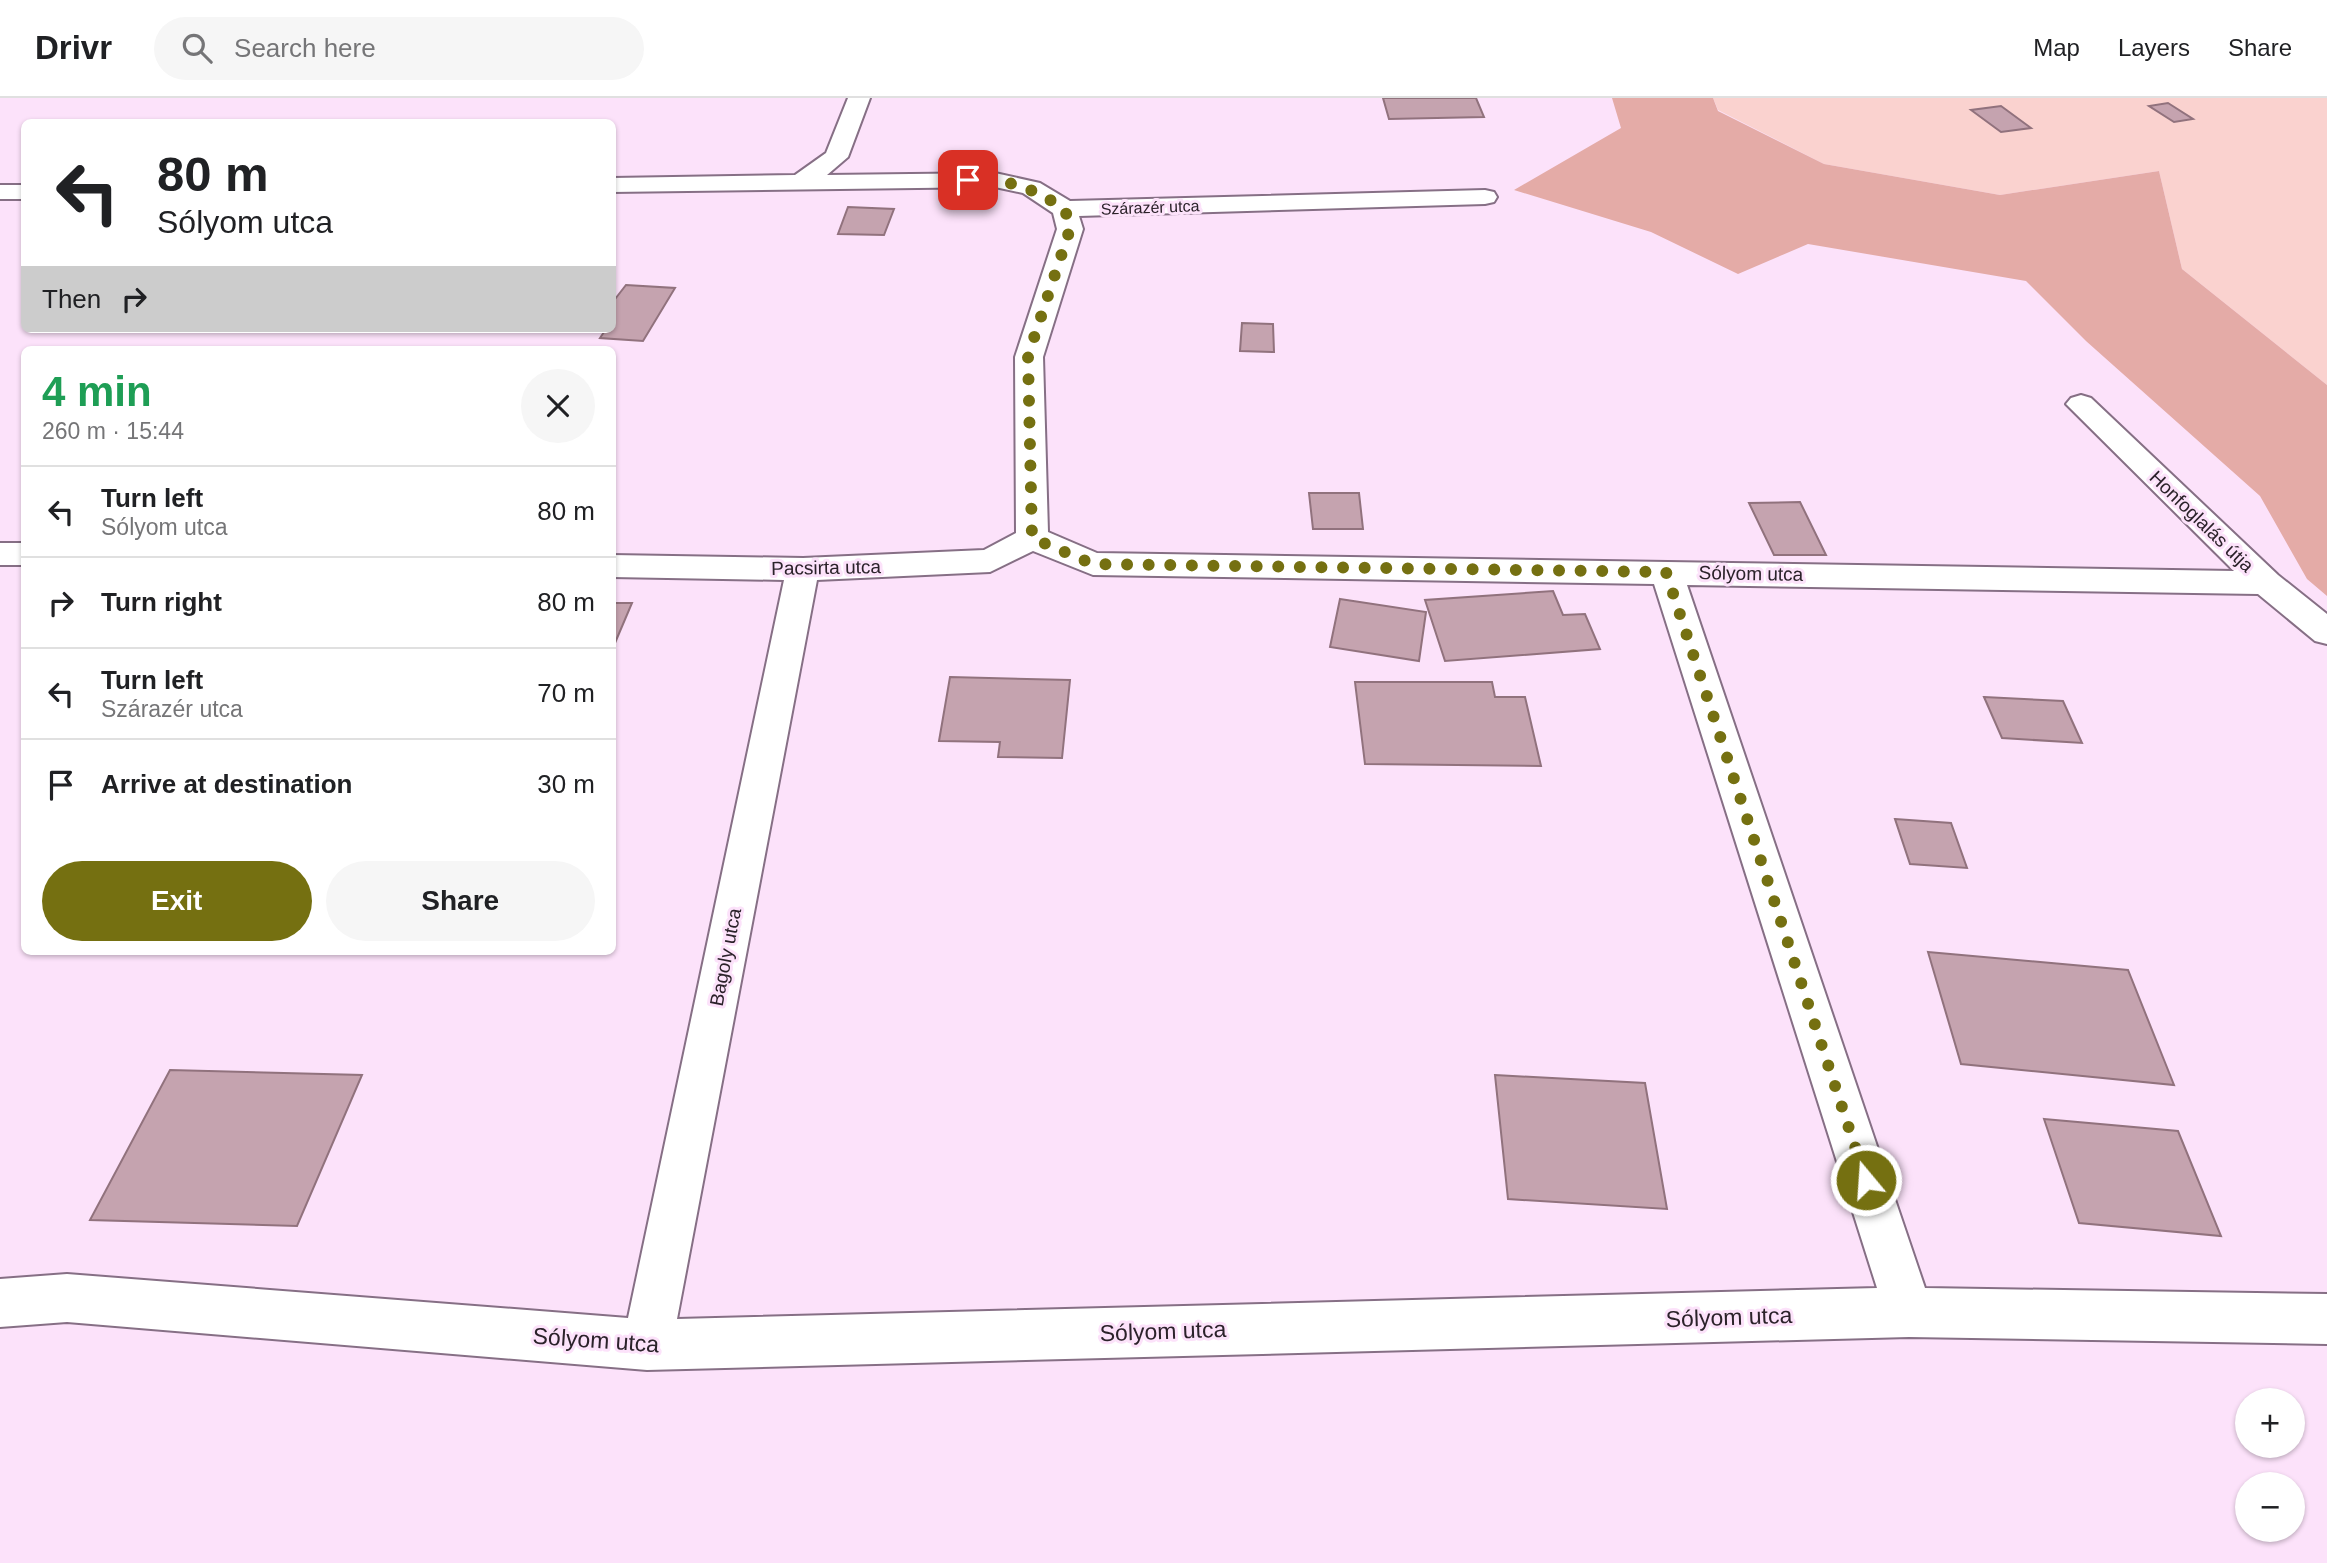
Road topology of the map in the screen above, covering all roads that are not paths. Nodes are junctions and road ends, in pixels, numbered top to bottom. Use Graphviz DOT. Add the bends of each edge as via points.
graph roads {
  1 [pos="859,98"];
  2 [pos="800,183"];
  3 [pos="616,185"];
  4 [pos="0,192"];
  5 [pos="21,192"];
  6 [pos="1485,197"];
  7 [pos="1065,209"];
  8 [pos="2081,404"];
  9 [pos="1032,538"];
  10 [pos="0,554"];
  11 [pos="21,554"];
  12 [pos="616,566"];
  13 [pos="803,569"];
  14 [pos="1666,572"];
  15 [pos="2266,583"];
  16 [pos="2327,632"];
  17 [pos="0,1303"];
  18 [pos="1909,1312"];
  19 [pos="2327,1319"];
  20 [pos="647,1345"];
  1 -- 2 [label="street" via="836,157"];
  2 -- 3 [label="street"];
  2 -- 7 [label="street" via="996,180 1031,188"];
  4 -- 5 [label="street"];
  6 -- 7 [label="street, Szárazér utca"];
  7 -- 9 [label="street" via="1070,229 1028,356"];
  8 -- 15 [label="street, Honfoglalás útja"];
  9 -- 13 [label="street, Pacsirta utca" via="990,561"];
  9 -- 14 [label="street, Sólyom utca" via="1093,564"];
  10 -- 11 [label="street"];
  12 -- 13 [label="street, Pacsirta utca"];
  13 -- 20 [label="street, Bagoly utca"];
  14 -- 15 [label="street, Sólyom utca"];
  14 -- 18 [label="street"];
  15 -- 16 [label="street, Honfoglalás útja"];
  17 -- 20 [label="street, Sólyom utca" via="67,1298"];
  18 -- 19 [label="street, Sólyom utca"];
  18 -- 20 [label="street, Sólyom utca"];
}
